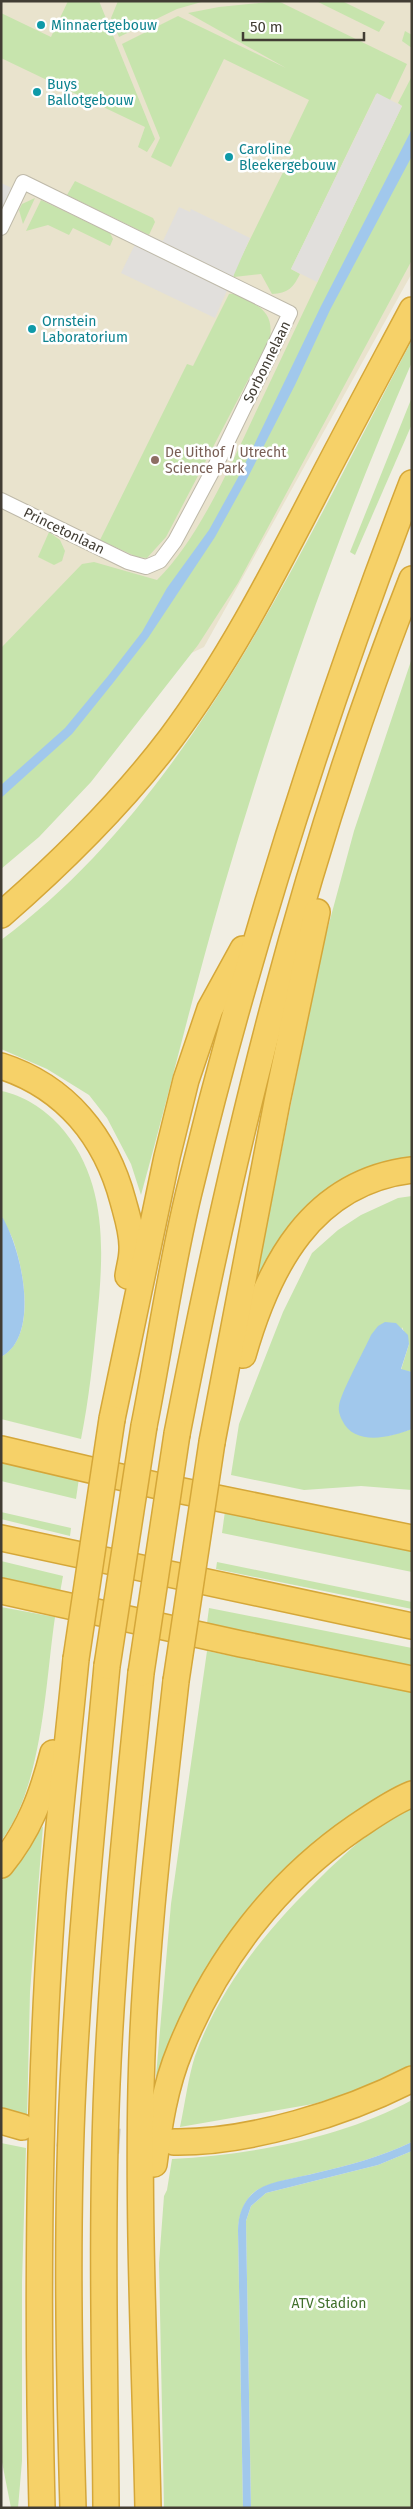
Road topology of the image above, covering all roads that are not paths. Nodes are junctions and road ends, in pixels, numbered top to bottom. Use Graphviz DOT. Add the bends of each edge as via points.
graph roads {
  1 [pos="1,228"];
  2 [pos="412,310"];
  3 [pos="412,483"];
  4 [pos="1,500"];
  5 [pos="128,562"];
  6 [pos="412,579"];
  7 [pos="326,826"];
  8 [pos="266,906"];
  9 [pos="1,915"];
  10 [pos="1,1066"];
  11 [pos="412,1170"];
  12 [pos="120,1381"];
  13 [pos="212,1442"];
  14 [pos="3,1449"];
  15 [pos="412,1520"];
  16 [pos="333,1522"];
  17 [pos="1,1538"];
  18 [pos="412,1538"];
  19 [pos="1,1590"];
  20 [pos="412,1626"];
  21 [pos="412,1678"];
  22 [pos="72,1697"];
  23 [pos="412,1794"];
  24 [pos="1,1865"];
  25 [pos="412,2079"];
  26 [pos="174,2142"];
  27 [pos="142,2248"];
  28 [pos="42,2508"];
  29 [pos="73,2508"];
  30 [pos="106,2508"];
  31 [pos="148,2508"];
  1 -- 5 [label="street, Sorbonnelaan" via="23,182 290,313 175,541 160,561 146,567"];
  2 -- 9 [label="highway" via="276,569 205,689 119,802 78,845"];
  3 -- 8 [label="highway" via="329,708"];
  4 -- 5 [label="street, Princetonlaan"];
  6 -- 7 [label="highway"];
  7 -- 13 [label="highway" via="322,890 276,1102"];
  7 -- 30 [label="highway, bridge" via="244,1118 216,1240 177,1434 141,1673 113,1972 107,2076 104,2219"];
  8 -- 12 [label="highway" via="210,1009 186,1080"];
  8 -- 29 [label="highway, bridge" via="190,1186 144,1426 107,1666 84,1908 73,2085 69,2218"];
  10 -- 12 [label="highway" via="56,1093 96,1137 116,1175 132,1249 122,1315"];
  11 -- 13 [label="highway" via="369,1180 341,1194 317,1213 293,1240 274,1270 253,1318 229,1403"];
  12 -- 22 [label="highway, bridge"];
  13 -- 27 [label="highway, bridge" via="176,1681 158,1842 142,2066"];
  14 -- 16 [label="highway" via="163,1487"];
  15 -- 16 [label="highway"];
  16 -- 18 [label="highway"];
  17 -- 20 [label="highway"];
  19 -- 21 [label="highway" via="241,1644"];
  22 -- 24 [label="highway" via="59,1726 34,1815"];
  22 -- 28 [label="highway" via="53,1896 42,2082 38,2217"];
  23 -- 27 [label="highway" via="371,1817 313,1860 274,1897 216,1976 179,2051 168,2086"];
  25 -- 26 [label="highway" via="387,2092 310,2120 258,2133"];
  27 -- 31 [label="highway"];
}
